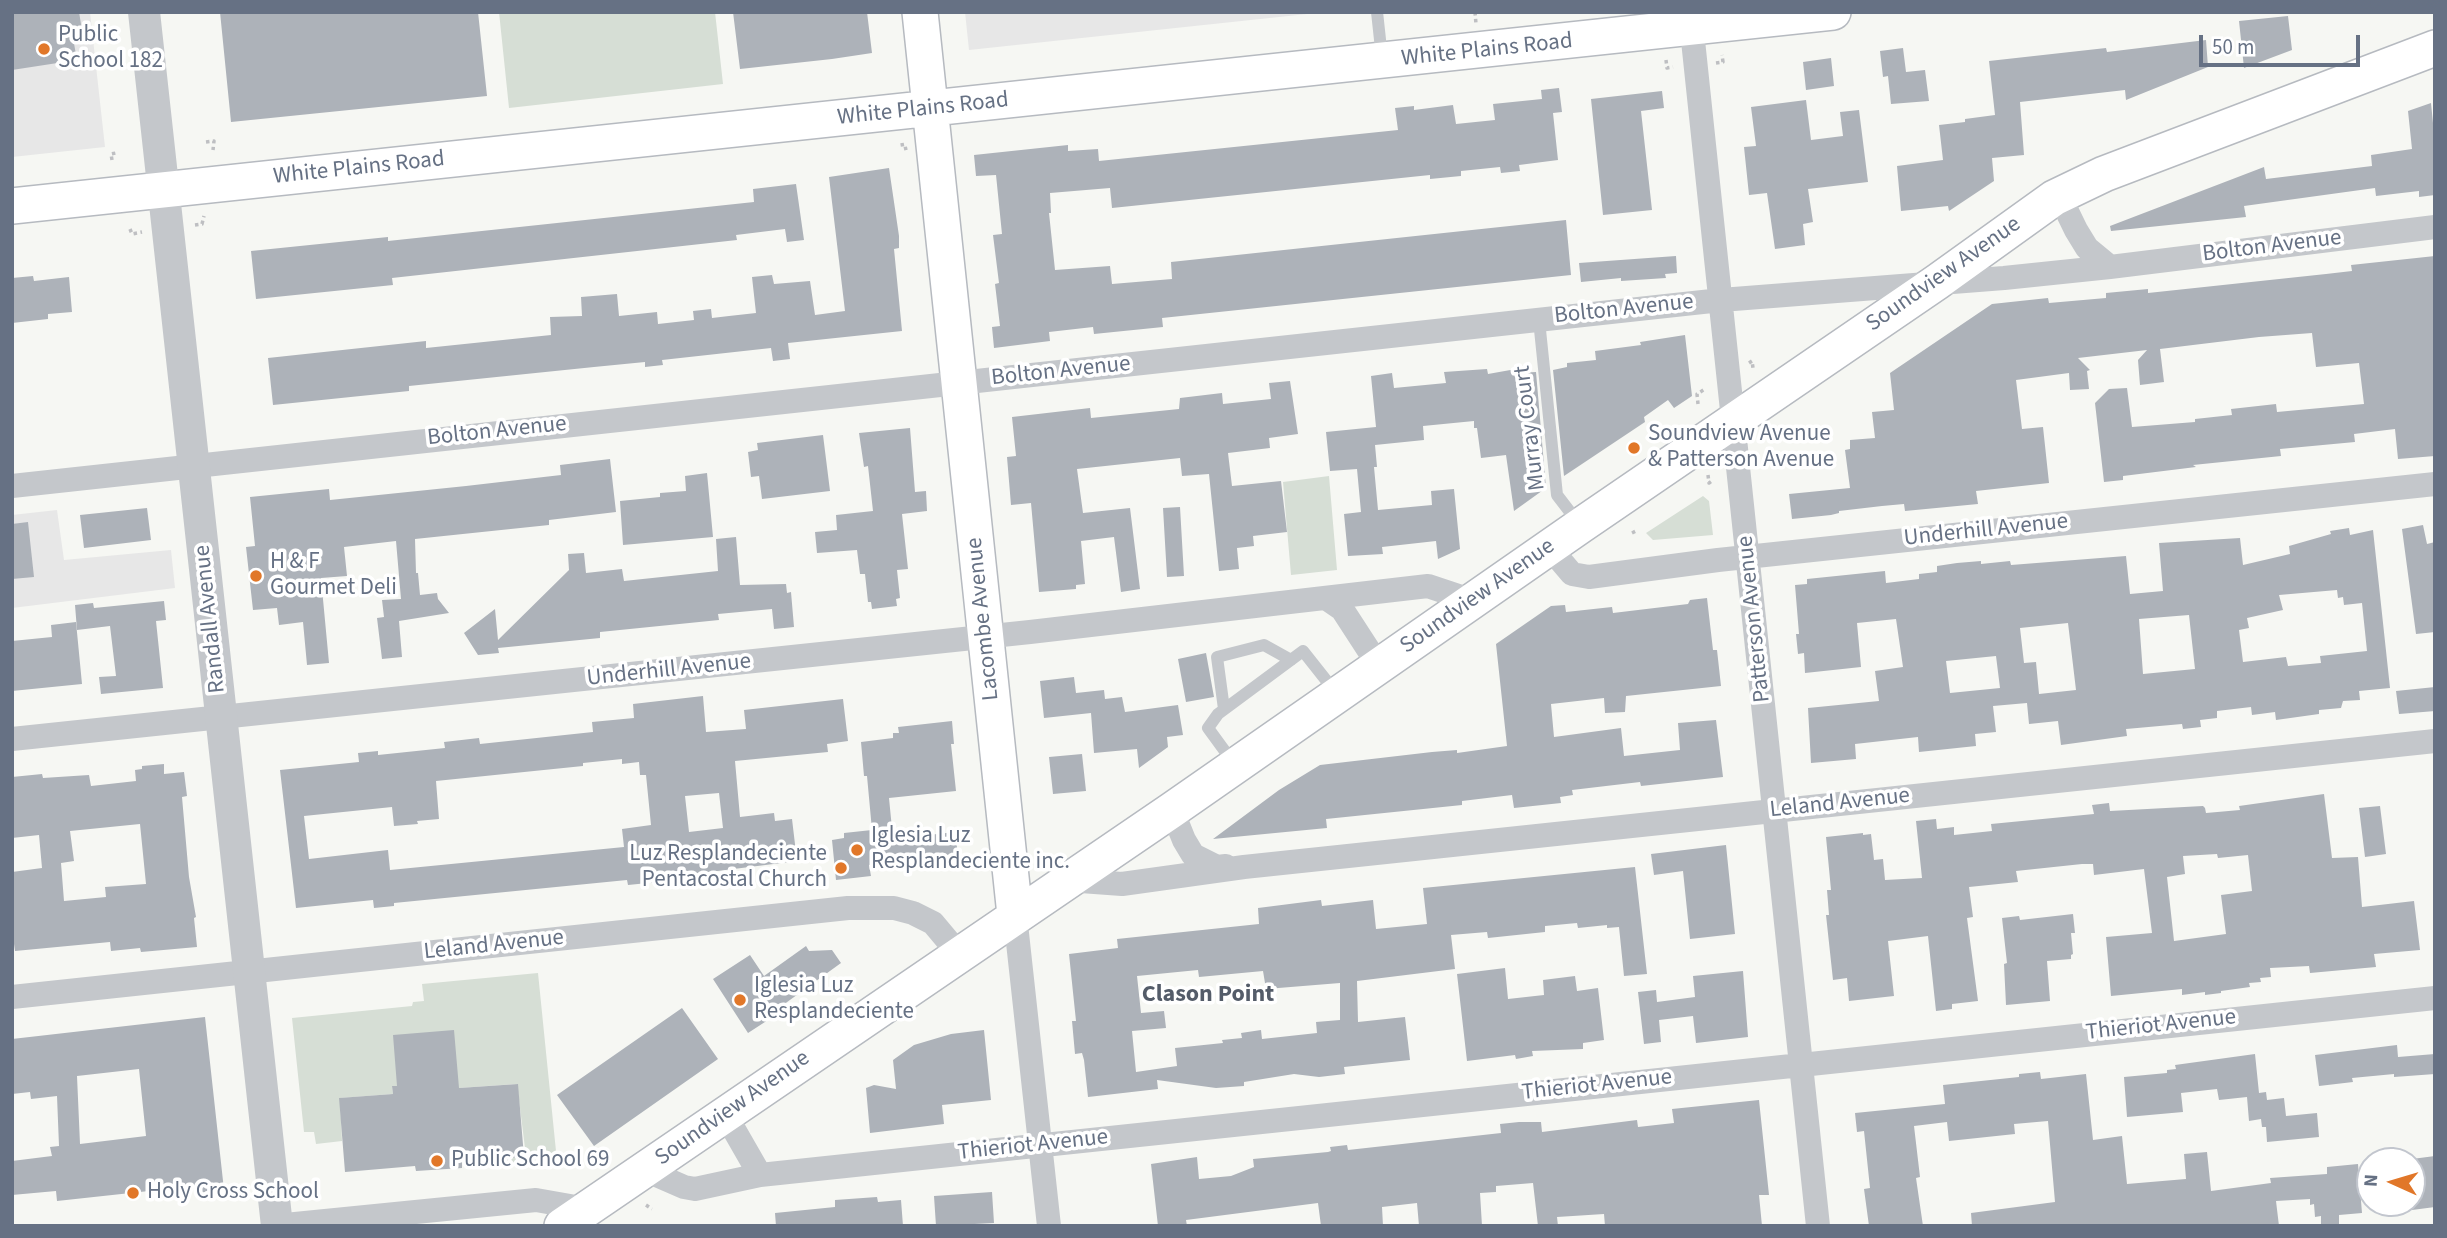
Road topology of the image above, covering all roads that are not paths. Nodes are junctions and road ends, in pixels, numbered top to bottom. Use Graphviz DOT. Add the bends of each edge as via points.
graph roads {
  1 [pos="144,12"];
  2 [pos="920,12"];
  3 [pos="1377,12"];
  4 [pos="1833,12"];
  5 [pos="1691,20"];
  6 [pos="2435,48"];
  7 [pos="1382,62"];
  8 [pos="931,110"];
  9 [pos="164,189"];
  10 [pos="2059,195"];
  11 [pos="12,206"];
  12 [pos="2435,227"];
  13 [pos="2110,267"];
  14 [pos="1937,282"];
  15 [pos="1721,300"];
  16 [pos="1539,320"];
  17 [pos="959,383"];
  18 [pos="1734,421"];
  19 [pos="194,464"];
  20 [pos="2435,484"];
  21 [pos="12,486"];
  22 [pos="1580,526"];
  23 [pos="1549,547"];
  24 [pos="1748,556"];
  25 [pos="1326,598"];
  26 [pos="1473,601"];
  27 [pos="986,637"];
  28 [pos="1290,660"];
  29 [pos="1379,666"];
  30 [pos="1337,695"];
  31 [pos="1224,709"];
  32 [pos="222,718"];
  33 [pos="12,739"];
  34 [pos="2435,741"];
  35 [pos="1236,765"];
  36 [pos="1172,810"];
  37 [pos="1775,810"];
  38 [pos="1244,866"];
  39 [pos="1067,880"];
  40 [pos="1016,915"];
  41 [pos="959,954"];
  42 [pos="250,972"];
  43 [pos="12,997"];
  44 [pos="2435,998"];
  45 [pos="1802,1064"];
  46 [pos="725,1114"];
  47 [pos="1040,1145"];
  48 [pos="645,1170"];
  49 [pos="760,1175"];
  50 [pos="474,1216"];
  51 [pos="574,1217"];
  52 [pos="276,1226"];
  53 [pos="1049,1226"];
  54 [pos="1818,1226"];
  1 -- 9 [label="street, Randall Avenue"];
  2 -- 8 [label="main road, Lacombe Avenue"];
  3 -- 7 [label="lane"];
  4 -- 5 [label="main road, White Plains Road"];
  5 -- 7 [label="main road, White Plains Road"];
  5 -- 15 [label="street, Patterson Avenue"];
  6 -- 10 [label="main road, Soundview Avenue"];
  7 -- 8 [label="main road, White Plains Road"];
  8 -- 9 [label="main road, White Plains Road"];
  8 -- 17 [label="main road, Lacombe Avenue"];
  9 -- 11 [label="main road, White Plains Road"];
  9 -- 19 [label="street, Randall Avenue"];
  10 -- 13 [label="street" via="2087,248"];
  10 -- 14 [label="main road, Soundview Avenue"];
  12 -- 13 [label="street, Bolton Avenue"];
  13 -- 14 [label="street, Bolton Avenue"];
  14 -- 15 [label="street, Bolton Avenue"];
  14 -- 18 [label="main road, Soundview Avenue"];
  15 -- 16 [label="street, Bolton Avenue"];
  15 -- 18 [label="street, Patterson Avenue"];
  16 -- 17 [label="street, Bolton Avenue"];
  16 -- 22 [label="lane, Murray Court" via="1558,495"];
  17 -- 19 [label="street, Bolton Avenue"];
  17 -- 27 [label="main road, Lacombe Avenue"];
  18 -- 22 [label="main road, Soundview Avenue"];
  18 -- 24 [label="street, Patterson Avenue"];
  19 -- 21 [label="street, Bolton Avenue"];
  19 -- 32 [label="street, Randall Avenue"];
  20 -- 24 [label="street, Underhill Avenue"];
  22 -- 23 [label="main road, Soundview Avenue"];
  23 -- 24 [label="street, Underhill Avenue" via="1572,573 1589,578"];
  23 -- 26 [label="main road, Soundview Avenue"];
  24 -- 37 [label="street, Patterson Avenue"];
  25 -- 26 [label="street, Underhill Avenue" via="1428,586"];
  25 -- 27 [label="street, Underhill Avenue"];
  25 -- 29 [label="street" via="1342,609"];
  26 -- 29 [label="main road, Soundview Avenue"];
  27 -- 32 [label="street, Underhill Avenue"];
  27 -- 40 [label="main road, Lacombe Avenue"];
  28 -- 30 [label="lane" via="1303,651"];
  28 -- 31 [label="lane"];
  28 -- 31 [label="lane" via="1264,645 1217,657"];
  29 -- 30 [label="main road, Soundview Avenue"];
  30 -- 35 [label="main road, Soundview Avenue"];
  31 -- 35 [label="lane" via="1208,728"];
  32 -- 33 [label="street, Underhill Avenue"];
  32 -- 42 [label="street, Randall Avenue"];
  34 -- 37 [label="street, Leland Avenue"];
  35 -- 36 [label="main road, Soundview Avenue"];
  36 -- 38 [label="street, Leland Avenue" via="1193,855 1217,866"];
  36 -- 39 [label="main road, Soundview Avenue"];
  37 -- 38 [label="street, Leland Avenue"];
  37 -- 45 [label="street, Patterson Avenue"];
  38 -- 39 [label="street, Leland Avenue" via="1122,884"];
  39 -- 40 [label="main road, Soundview Avenue"];
  40 -- 41 [label="main road, Soundview Avenue"];
  40 -- 47 [label="street, Lacombe Avenue"];
  41 -- 42 [label="street, Leland Avenue" via="933,923 913,913 859,908"];
  41 -- 46 [label="main road, Soundview Avenue"];
  42 -- 43 [label="street, Leland Avenue"];
  42 -- 52 [label="street, Randall Avenue"];
  44 -- 45 [label="street, Thieriot Avenue"];
  45 -- 47 [label="street, Thieriot Avenue"];
  45 -- 54 [label="street, Patterson Avenue"];
  46 -- 48 [label="main road, Soundview Avenue"];
  46 -- 49 [label="street"];
  47 -- 49 [label="street, Thieriot Avenue"];
  47 -- 53 [label="street, Lacombe Avenue"];
  48 -- 49 [label="street, Thieriot Avenue" via="695,1189"];
  48 -- 51 [label="main road, Soundview Avenue"];
  50 -- 51 [label="street" via="536,1200"];
  50 -- 52 [label="street"];
}
